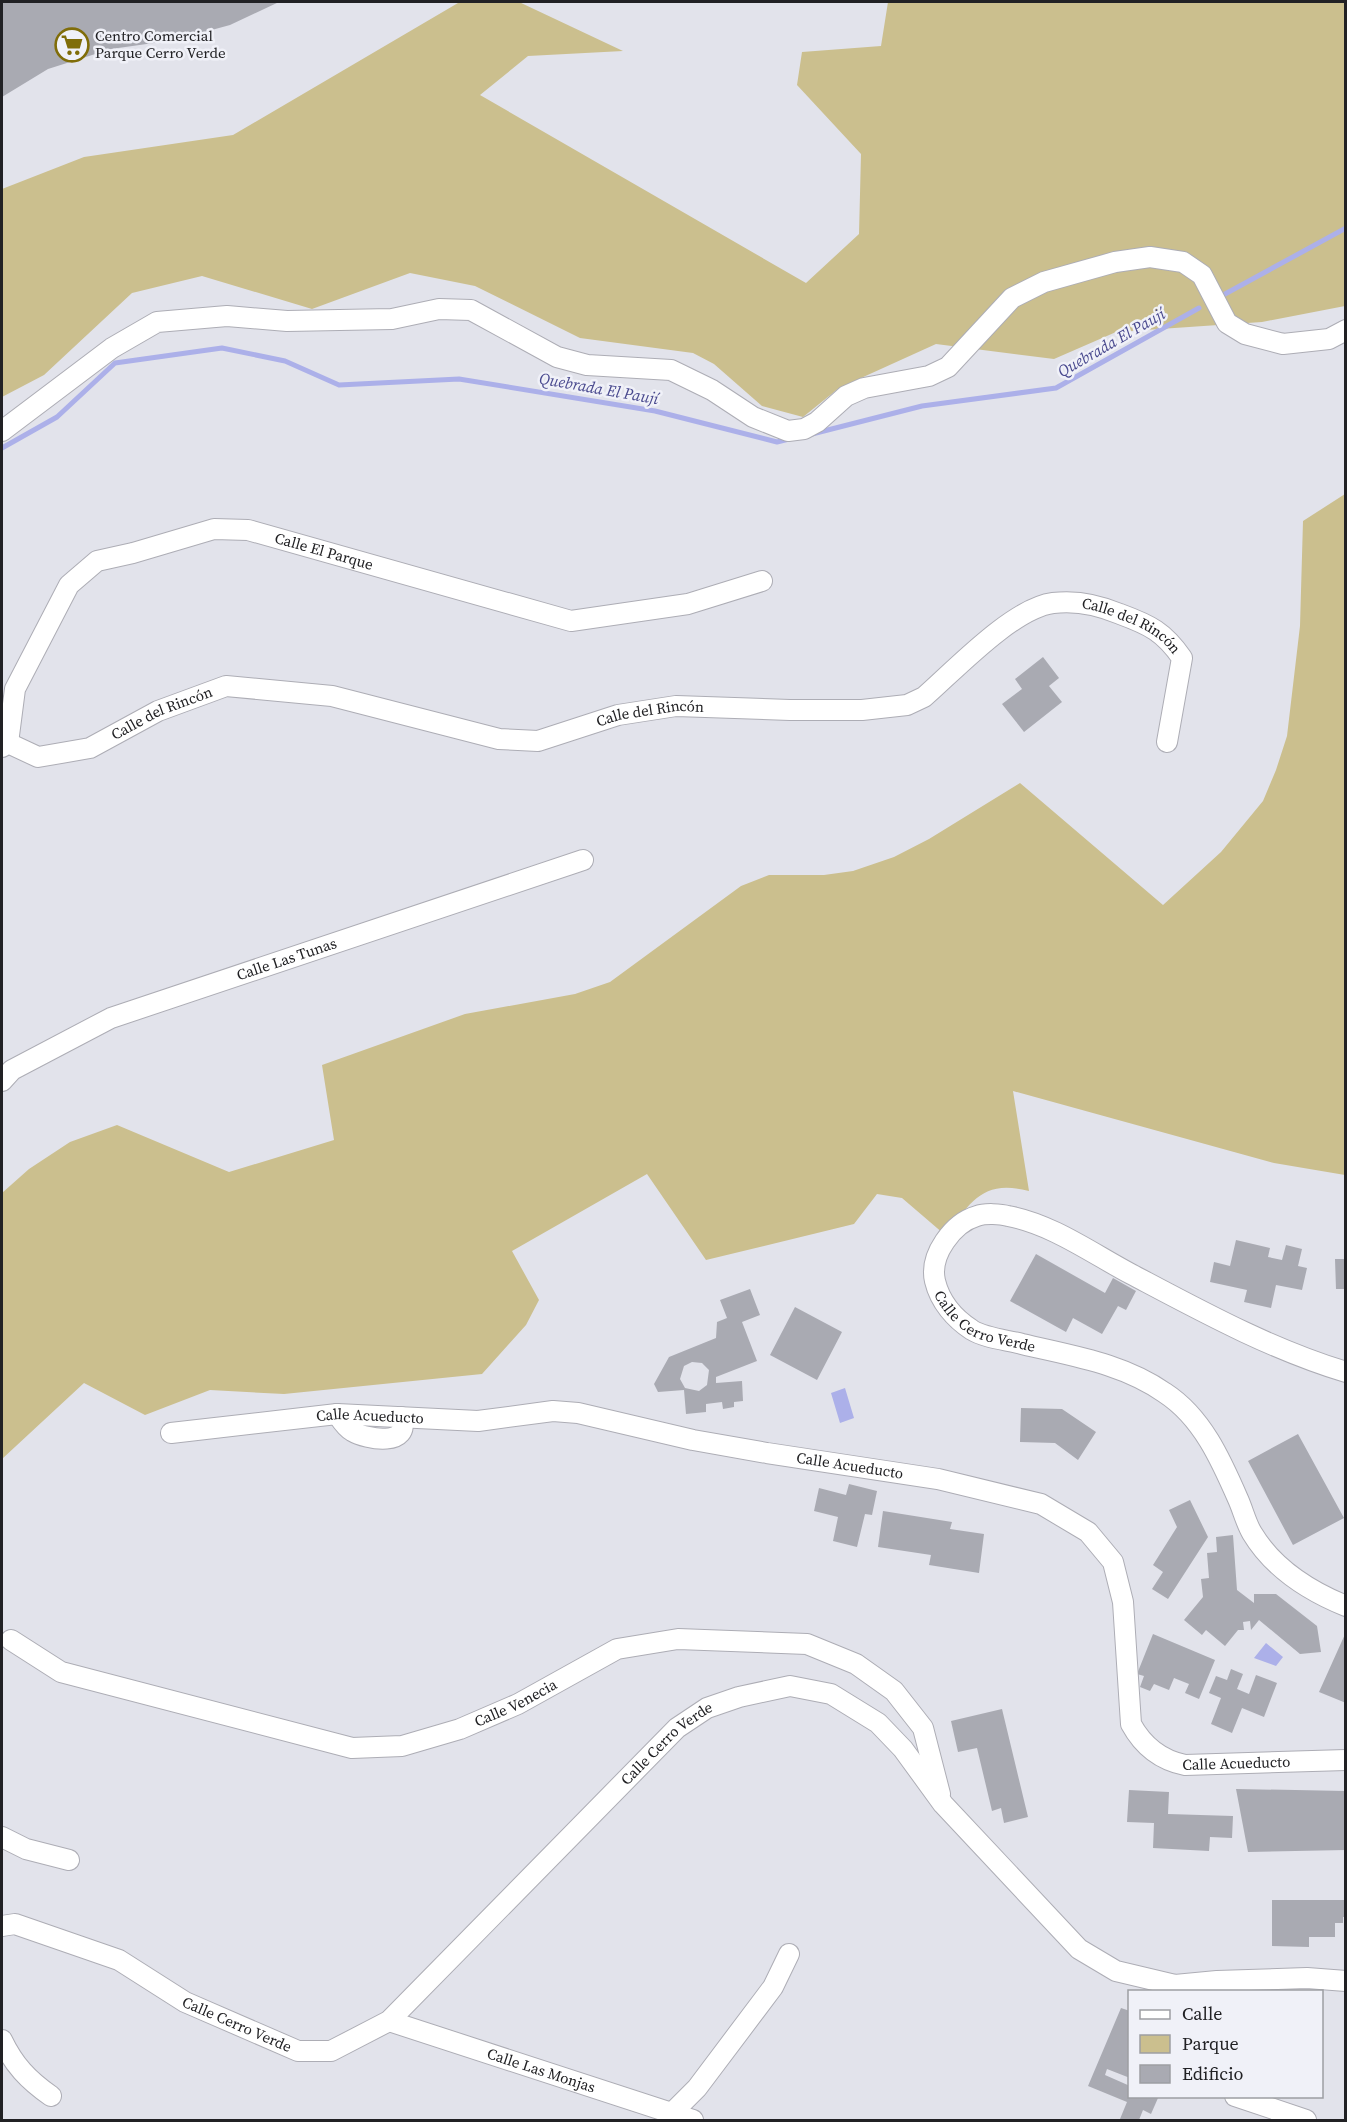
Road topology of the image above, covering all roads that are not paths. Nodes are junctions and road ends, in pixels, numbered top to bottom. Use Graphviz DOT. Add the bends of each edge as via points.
graph roads {
  1 [pos="1346,330"];
  2 [pos="2,431"];
  3 [pos="762,581"];
  4 [pos="1167,742"];
  5 [pos="5,745"];
  6 [pos="583,860"];
  7 [pos="2,1081"];
  8 [pos="1346,1372"];
  9 [pos="171,1433"];
  10 [pos="1346,1606"];
  11 [pos="11,1640"];
  12 [pos="1346,1761"];
  13 [pos="943,1804"];
  14 [pos="2,1837"];
  15 [pos="69,1860"];
  16 [pos="2,1926"];
  17 [pos="789,1953"];
  18 [pos="1346,1981"];
  19 [pos="1176,1989"];
  20 [pos="389,2021"];
  21 [pos="2,2040"];
  22 [pos="51,2096"];
  23 [pos="1238,2098"];
  24 [pos="672,2113"];
  25 [pos="693,2121"];
  26 [pos="1306,2121"];
  1 -- 2 [label="street" via="1329,339 1283,344 1245,334 1227,323 1202,275 1182,262 1150,257 1115,262 1044,282 1012,298 948,367 930,376 864,388 846,396 817,422 788,431 753,417 712,390 671,370 587,365 557,357 471,310 439,309 380,319 287,321 227,316 157,322 103,355"];
  3 -- 5 [label="street, Calle El Parque" via="688,604 571,621 249,530 214,529 97,561 69,585 15,689"];
  4 -- 5 [label="street, Calle del Rincón" via="1182,658 1168,638 1142,622 1096,604 1052,603 1014,619 924,697 907,705 790,711 676,706 618,716 538,741 499,739 332,696 226,686 158,711 90,748 38,757"];
  6 -- 7 [label="street, Calle Las Tunas" via="111,1018 12,1070"];
  8 -- 10 [label="street, Calle Cerro Verde" via="1247,1335 1076,1244 1008,1216 978,1215 953,1230 939,1251 934,1279 947,1309 974,1332 1100,1362 1137,1375 1168,1394 1203,1430 1222,1462 1252,1533 1273,1560 1314,1593"];
  9 -- 12 [label="street, Calle Acueducto" via="337,1414 478,1421 553,1411 578,1413 693,1440 938,1479 1041,1504 1088,1532 1113,1562 1123,1602 1131,1724 1152,1751 1169,1762 1185,1765"];
  11 -- 13 [label="street, Calle Venecia" via="61,1672 352,1748 402,1746 460,1729 518,1704 617,1649 678,1639 807,1644 856,1664 894,1691 923,1728"];
  13 -- 19 [label="street, Calle Cerro Verde" via="1079,1949 1116,1971"];
  13 -- 20 [label="street, Calle Cerro Verde" via="903,1749 878,1723 831,1694 790,1686 706,1708 677,1728"];
  14 -- 15 [label="street" via="26,1850"];
  16 -- 20 [label="street, Calle Cerro Verde" via="15,1924 119,1960 185,2002 298,2051 331,2051"];
  17 -- 24 [label="street" via="773,1987 697,2088"];
  18 -- 19 [label="street, Calle Cerro Verde" via="1217,1981"];
  20 -- 24 [label="street, Calle Las Monjas"];
  21 -- 22 [label="street" via="23,2075"];
  23 -- 26 [label="street"];
  24 -- 25 [label="street, Calle Las Monjas"];
}
